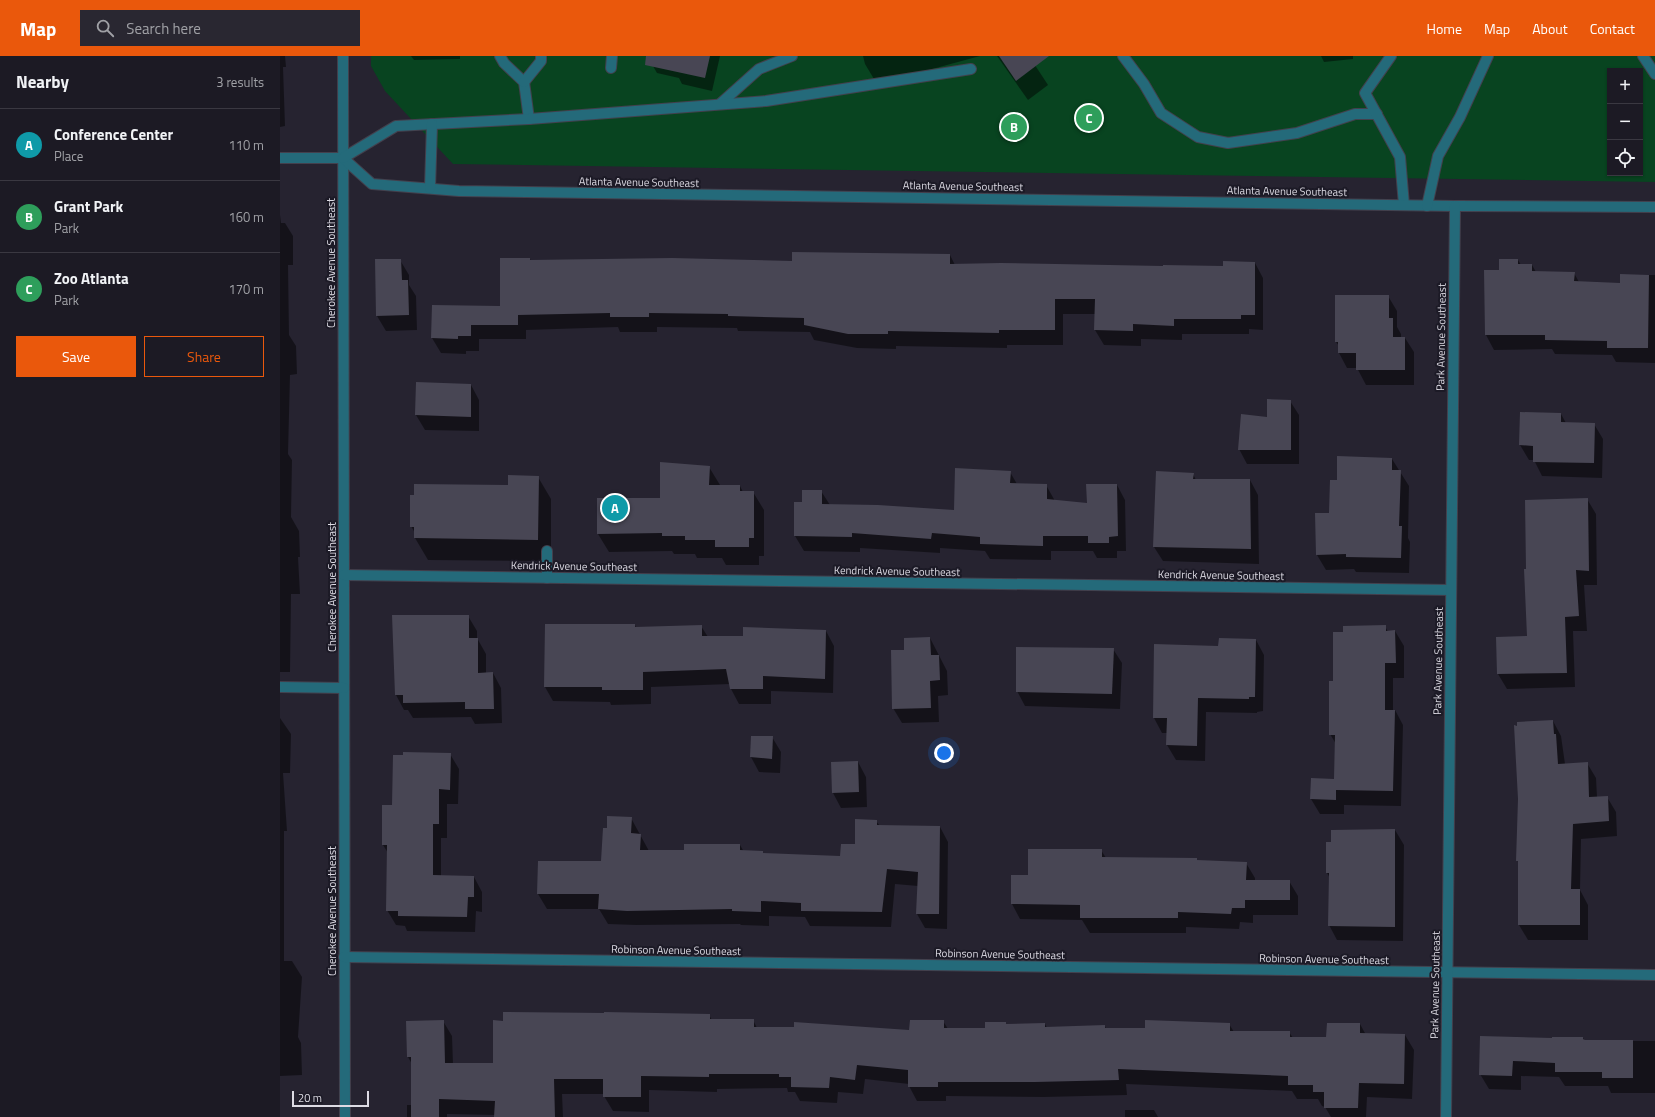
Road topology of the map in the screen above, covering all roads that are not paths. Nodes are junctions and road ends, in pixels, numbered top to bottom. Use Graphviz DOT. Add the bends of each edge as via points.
graph roads {
  1 [pos="343,56"];
  2 [pos="500,56"];
  3 [pos="541,56"];
  4 [pos="612,56"];
  5 [pos="792,56"];
  6 [pos="1123,56"];
  7 [pos="1390,56"];
  8 [pos="1488,56"];
  9 [pos="1643,56"];
  10 [pos="611,68"];
  11 [pos="971,69"];
  12 [pos="1655,74"];
  13 [pos="524,82"];
  14 [pos="720,104"];
  15 [pos="1377,114"];
  16 [pos="529,119"];
  17 [pos="432,124"];
  18 [pos="280,158"];
  19 [pos="343,158"];
  20 [pos="430,188"];
  21 [pos="1404,205"];
  22 [pos="1427,206"];
  23 [pos="1455,206"];
  24 [pos="1655,208"];
  25 [pos="547,551"];
  26 [pos="344,575"];
  27 [pos="547,578"];
  28 [pos="1451,590"];
  29 [pos="280,687"];
  30 [pos="344,688"];
  31 [pos="344,957"];
  32 [pos="1447,972"];
  33 [pos="1655,975"];
  34 [pos="345,1117"];
  35 [pos="1446,1117"];
  1 -- 19 [label="street, Cherokee Avenue Southeast"];
  2 -- 13 [label="street"];
  3 -- 13 [label="street" via="541,61"];
  4 -- 10 [label="street"];
  5 -- 14 [label="street" via="759,69"];
  6 -- 15 [label="street" via="1161,113 1198,137 1228,143 1297,133 1355,114"];
  7 -- 15 [label="street" via="1365,93"];
  8 -- 22 [label="street" via="1460,117 1438,156"];
  9 -- 12 [label="street"];
  11 -- 14 [label="street" via="766,101"];
  13 -- 16 [label="street"];
  14 -- 16 [label="street"];
  15 -- 21 [label="street" via="1400,157"];
  16 -- 17 [label="street"];
  17 -- 19 [label="street" via="396,126"];
  17 -- 20 [label="street"];
  18 -- 19 [label="street"];
  19 -- 20 [label="street, Atlanta Avenue Southeast" via="372,184"];
  19 -- 26 [label="street, Cherokee Avenue Southeast"];
  20 -- 21 [label="street, Atlanta Avenue Southeast" via="475,191"];
  21 -- 22 [label="street, Atlanta Avenue Southeast"];
  22 -- 23 [label="street, Atlanta Avenue Southeast"];
  23 -- 24 [label="street, Atlanta Avenue Southeast"];
  23 -- 28 [label="street, Park Avenue Southeast"];
  25 -- 27 [label="street"];
  26 -- 27 [label="street, Kendrick Avenue Southeast"];
  26 -- 30 [label="street, Cherokee Avenue Southeast"];
  27 -- 28 [label="street, Kendrick Avenue Southeast"];
  28 -- 32 [label="street, Park Avenue Southeast"];
  29 -- 30 [label="street"];
  30 -- 31 [label="street, Cherokee Avenue Southeast"];
  31 -- 32 [label="street, Robinson Avenue Southeast"];
  31 -- 34 [label="street, Cherokee Avenue Southeast"];
  32 -- 33 [label="street, Robinson Avenue Southeast"];
  32 -- 35 [label="street, Park Avenue Southeast"];
}
